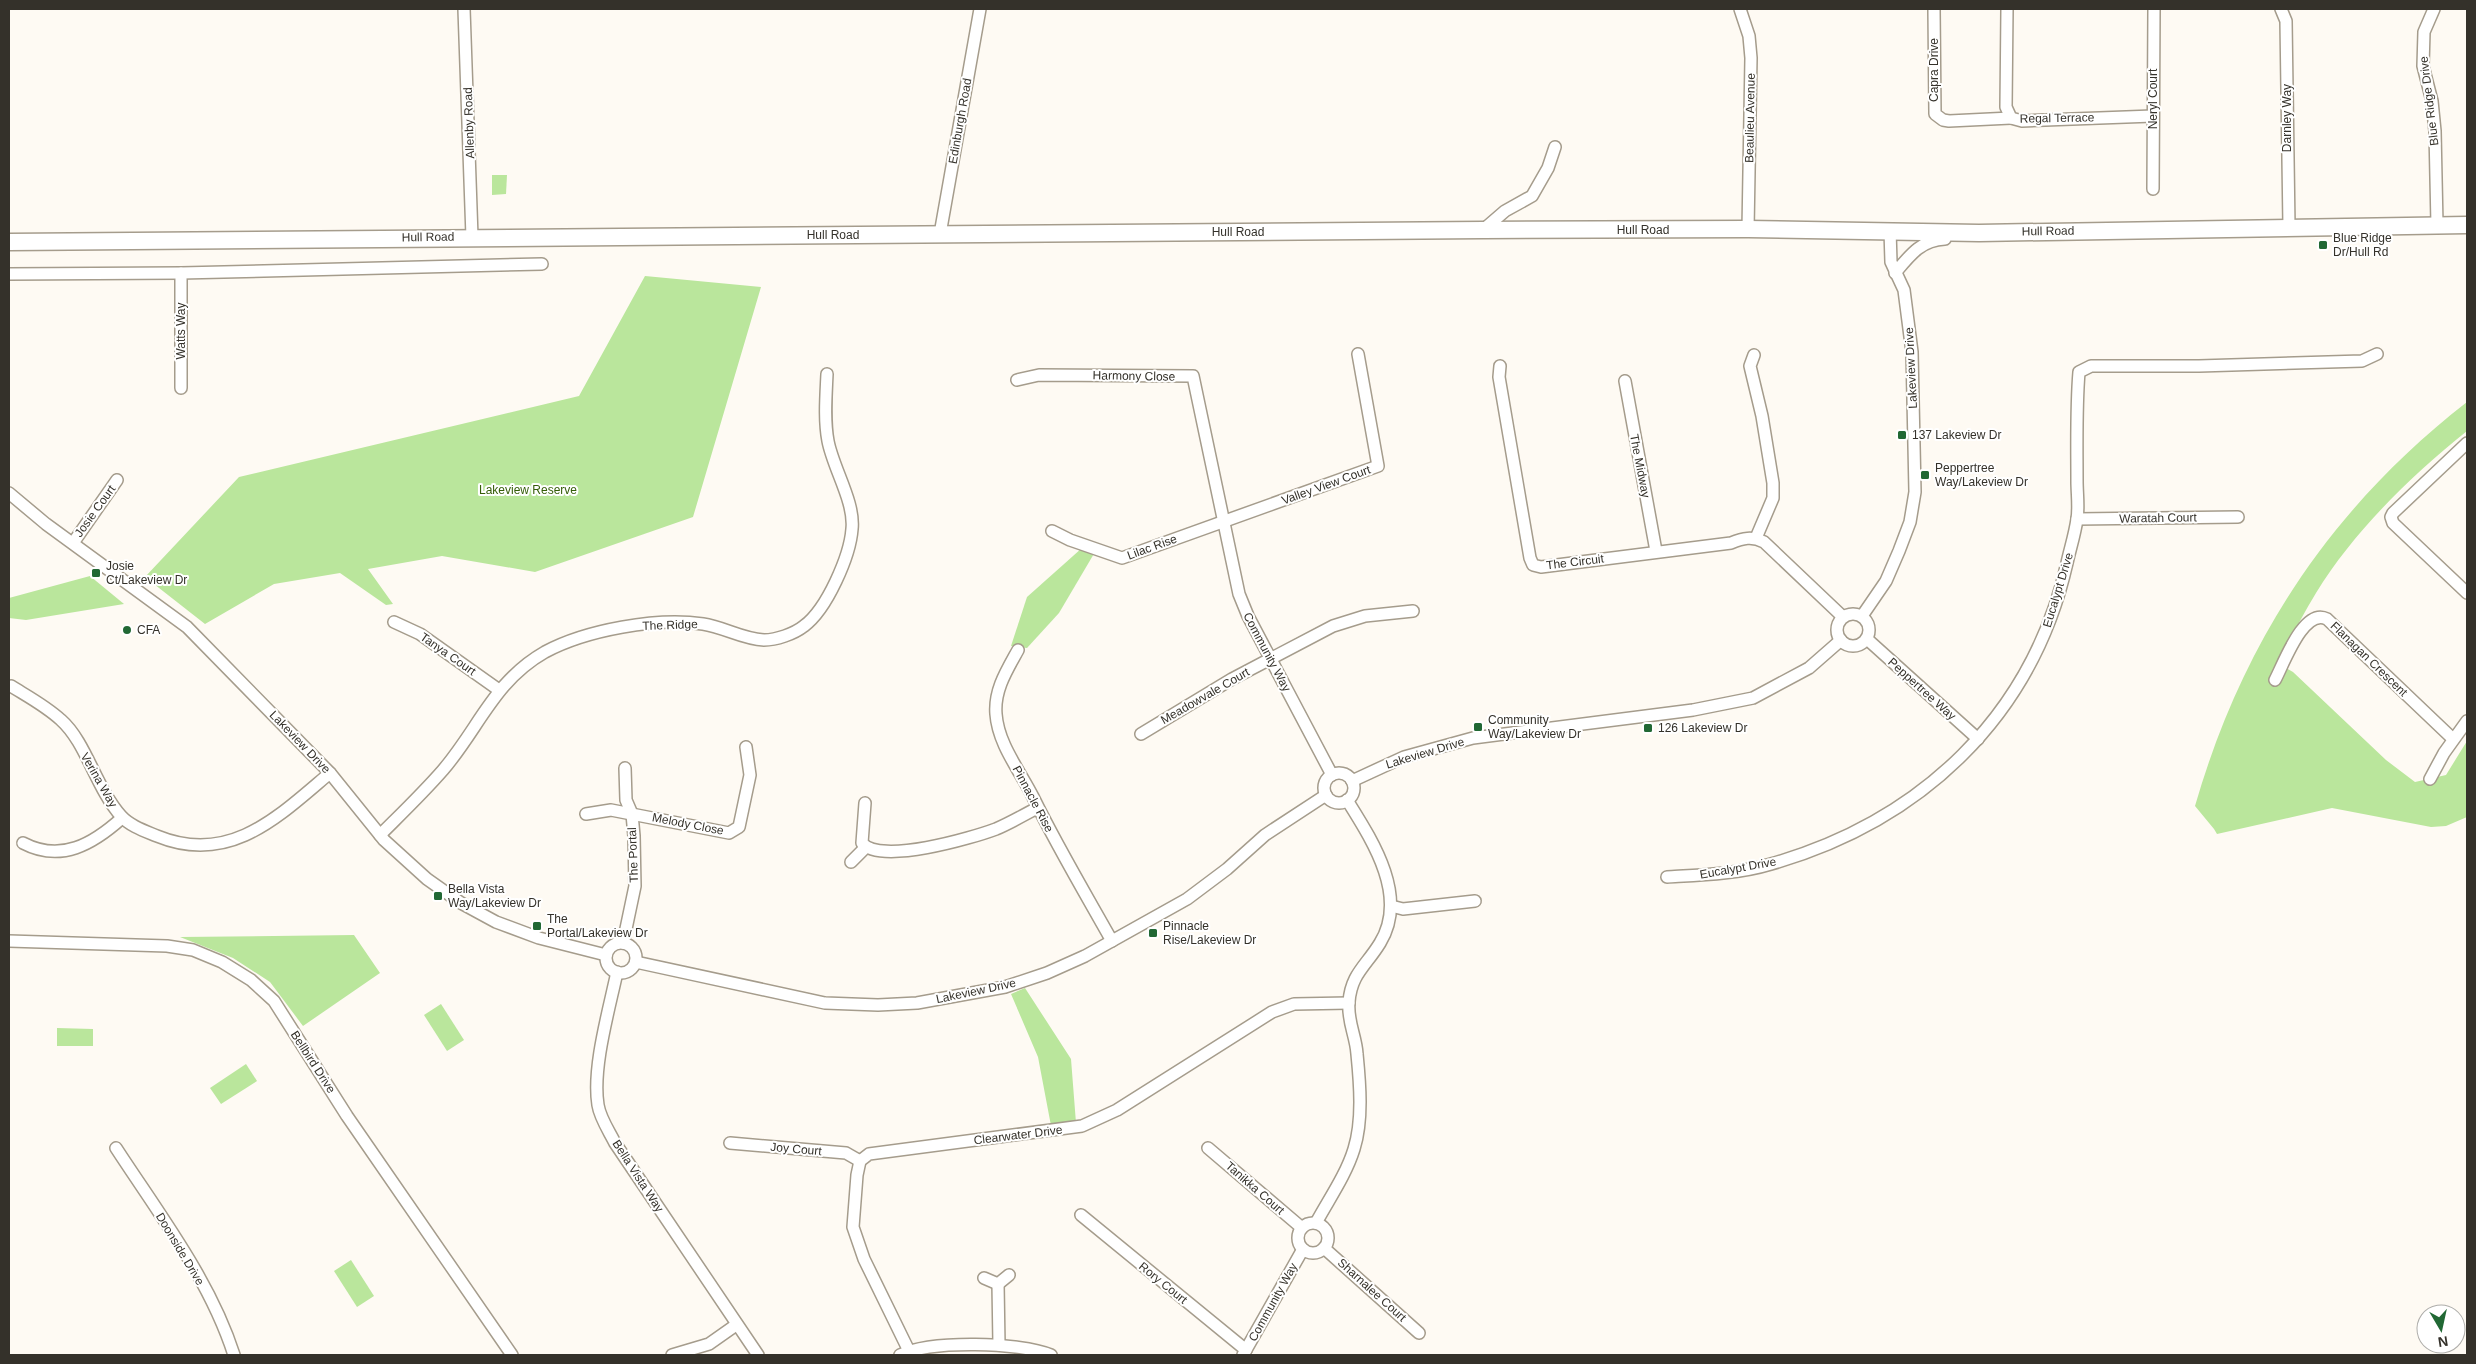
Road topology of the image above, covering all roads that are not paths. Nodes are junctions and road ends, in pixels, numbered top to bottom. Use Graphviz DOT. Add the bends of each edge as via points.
graph roads {
  1 [pos="464,9"];
  2 [pos="980,9"];
  3 [pos="1740,9"];
  4 [pos="1934,9"];
  5 [pos="2007,9"];
  6 [pos="2154,9"];
  7 [pos="2281,9"];
  8 [pos="2434,9"];
  9 [pos="2153,116"];
  10 [pos="2011,118"];
  11 [pos="1555,147"];
  12 [pos="2153,189"];
  13 [pos="2436,225"];
  14 [pos="2467,225"];
  15 [pos="2289,227"];
  16 [pos="1748,229"];
  17 [pos="1483,230"];
  18 [pos="1890,230"];
  19 [pos="1979,233"];
  20 [pos="940,234"];
  21 [pos="472,237"];
  22 [pos="9,242"];
  23 [pos="542,264"];
  24 [pos="1895,272"];
  25 [pos="181,273"];
  26 [pos="9,274"];
  27 [pos="1358,354"];
  28 [pos="2377,354"];
  29 [pos="1754,355"];
  30 [pos="1500,366"];
  31 [pos="827,374"];
  32 [pos="1017,380"];
  33 [pos="1624,381"];
  34 [pos="181,388"];
  35 [pos="2467,442"];
  36 [pos="118,480"];
  37 [pos="9,493"];
  38 [pos="2238,517"];
  39 [pos="2077,519"];
  40 [pos="1224,521"];
  41 [pos="1052,531"];
  42 [pos="1756,538"];
  43 [pos="73,543"];
  44 [pos="1656,551"];
  45 [pos="2467,593"];
  46 [pos="1413,611"];
  47 [pos="1862,616"];
  48 [pos="1844,617"];
  49 [pos="394,622"];
  50 [pos="1867,638"];
  51 [pos="1841,640"];
  52 [pos="1018,650"];
  53 [pos="1270,659"];
  54 [pos="2275,680"];
  55 [pos="11,686"];
  56 [pos="499,690"];
  57 [pos="2467,721"];
  58 [pos="1140,734"];
  59 [pos="1978,739"];
  60 [pos="2453,739"];
  61 [pos="746,747"];
  62 [pos="625,768"];
  63 [pos="330,773"];
  64 [pos="1332,775"];
  65 [pos="2430,779"];
  66 [pos="1352,780"];
  67 [pos="1326,795"];
  68 [pos="1347,800"];
  69 [pos="865,803"];
  70 [pos="1037,808"];
  71 [pos="586,814"];
  72 [pos="632,814"];
  73 [pos="122,818"];
  74 [pos="380,835"];
  75 [pos="22,844"];
  76 [pos="866,847"];
  77 [pos="851,862"];
  78 [pos="1666,877"];
  79 [pos="1475,901"];
  80 [pos="1391,906"];
  81 [pos="1112,940"];
  82 [pos="9,941"];
  83 [pos="623,942"];
  84 [pos="606,955"];
  85 [pos="636,962"];
  86 [pos="617,972"];
  87 [pos="1349,1003"];
  88 [pos="730,1143"];
  89 [pos="116,1148"];
  90 [pos="1208,1148"];
  91 [pos="860,1161"];
  92 [pos="1081,1216"];
  93 [pos="1316,1223"];
  94 [pos="1302,1228"];
  95 [pos="1324,1248"];
  96 [pos="1303,1249"];
  97 [pos="1009,1275"];
  98 [pos="984,1278"];
  99 [pos="998,1284"];
  100 [pos="736,1325"];
  101 [pos="1419,1332"];
  102 [pos="999,1345"];
  103 [pos="904,1353"];
  104 [pos="1245,1353"];
  105 [pos="234,1355"];
  106 [pos="512,1355"];
  107 [pos="672,1355"];
  108 [pos="758,1355"];
  109 [pos="1051,1355"];
  1 -- 21 [label="street, Allenby Road"];
  2 -- 20 [label="street, Edinburgh Road"];
  3 -- 16 [label="street, Beaulieu Avenue" via="1749,36 1750,58"];
  4 -- 10 [label="street, Capra Drive" via="1935,114 1949,121"];
  5 -- 10 [label="street, Regal Terrace" via="2006,107"];
  6 -- 9 [label="street, Neryl Court"];
  7 -- 15 [label="street, Darnley Way" via="2286,21"];
  8 -- 13 [label="street, Blue Ridge Drive" via="2424,32 2423,66 2435,131"];
  9 -- 10 [label="street, Regal Terrace" via="2022,121"];
  9 -- 12 [label="street, Neryl Court"];
  11 -- 17 [label="street" via="1548,168 1532,196 1505,211"];
  13 -- 14 [label="main road, Hull Road"];
  13 -- 15 [label="main road, Hull Road"];
  15 -- 19 [label="main road, Hull Road"];
  16 -- 17 [label="main road, Hull Road"];
  16 -- 18 [label="main road, Hull Road"];
  17 -- 20 [label="main road, Hull Road"];
  18 -- 19 [label="main road, Hull Road"];
  18 -- 24 [label="street, Lakeview Drive" via="1891,262"];
  19 -- 24 [label="street" via="1928,241"];
  20 -- 21 [label="main road, Hull Road"];
  21 -- 22 [label="main road, Hull Road"];
  23 -- 25 [label="street"];
  24 -- 47 [label="street, Lakeview Drive" via="1904,290 1912,352 1915,492 1910,522 1900,551 1886,581"];
  25 -- 26 [label="street"];
  25 -- 34 [label="street, Watts Way"];
  27 -- 40 [label="street, Valley View Court" via="1378,466"];
  28 -- 39 [label="street, Eucalypt Drive" via="2362,361 2091,366 2080,372"];
  29 -- 42 [label="street" via="1750,366 1773,483 1773,498"];
  30 -- 44 [label="street, The Circuit" via="1499,377 1533,565 1541,567"];
  31 -- 56 [label="street, The Ridge" via="828,441 853,527 848,552 836,579 819,610 804,626 786,636 765,640 746,638 703,624 670,622 610,630 546,652 516,671"];
  32 -- 40 [label="street, Harmony Close" via="1039,375 1193,376"];
  33 -- 44 [label="street, The Midway"];
  35 -- 45 [label="street" via="2391,517 2393,523"];
  36 -- 43 [label="street, Josie Court"];
  37 -- 43 [label="street, Lakeview Drive"];
  38 -- 39 [label="street, Waratah Court"];
  39 -- 59 [label="street, Eucalypt Drive" via="2054,610 2039,649 2000,714"];
  40 -- 41 [label="street, Lilac Rise" via="1122,558"];
  40 -- 53 [label="street, Community Way" via="1238,594"];
  42 -- 44 [label="street, The Circuit"];
  42 -- 48 [label="street"];
  43 -- 63 [label="street, Lakeview Drive" via="187,627"];
  46 -- 53 [label="street, Meadowvale Court" via="1365,616 1333,626"];
  47 -- 48 [label="street"];
  47 -- 50 [label="street" via="1868,624"];
  48 -- 51 [label="street" via="1837,630"];
  49 -- 56 [label="street, Tanya Court" via="420,634"];
  50 -- 51 [label="street" via="1854,646"];
  50 -- 59 [label="street, Peppertree Way"];
  51 -- 66 [label="street, Lakeview Drive" via="1810,668 1753,698 1692,710 1473,738 1404,757"];
  52 -- 70 [label="street, Pinnacle Rise" via="1000,684 996,715 1008,752"];
  53 -- 58 [label="street, Meadowvale Court"];
  53 -- 64 [label="street, Community Way"];
  54 -- 60 [label="street, Flanagan Crescent" via="2307,622 2321,616"];
  55 -- 73 [label="street, Verina Way" via="62,720 75,736 107,798"];
  56 -- 74 [label="street, The Ridge" via="444,769"];
  57 -- 60 [label="street"];
  59 -- 78 [label="street, Eucalypt Drive" via="1922,792 1872,824 1829,844 1770,865"];
  60 -- 65 [label="street"];
  61 -- 72 [label="street, Melody Close" via="750,775 739,827 729,832"];
  62 -- 72 [label="street, The Portal" via="626,800"];
  63 -- 73 [label="street, Verina Way" via="272,822 247,836 222,843 198,846 170,842"];
  63 -- 74 [label="street, Lakeview Drive"];
  64 -- 66 [label="street" via="1342,773"];
  64 -- 67 [label="street" via="1325,782"];
  66 -- 68 [label="street" via="1353,792"];
  67 -- 68 [label="street" via="1336,802"];
  67 -- 81 [label="street, Lakeview Drive" via="1265,835 1187,899"];
  68 -- 80 [label="street" via="1372,839 1389,886"];
  69 -- 76 [label="street" via="862,843"];
  70 -- 76 [label="street" via="998,828 939,845 894,850"];
  70 -- 81 [label="street, Pinnacle Rise"];
  71 -- 72 [label="street, Melody Close" via="611,810"];
  72 -- 83 [label="street, The Portal" via="635,886"];
  73 -- 75 [label="street" via="104,834 68,850 38,851"];
  74 -- 84 [label="street, Lakeview Drive" via="405,860 461,903 496,922 539,938"];
  76 -- 77 [label="street"];
  79 -- 80 [label="street" via="1403,909"];
  80 -- 87 [label="street" via="1386,932 1354,979"];
  81 -- 85 [label="street, Lakeview Drive" via="1078,960 1005,987 917,1003 878,1005 825,1003"];
  82 -- 106 [label="street, Bellbird Drive" via="167,946 193,950 222,962 251,980 274,1001 347,1116"];
  83 -- 84 [label="street" via="610,947"];
  83 -- 85 [label="street" via="634,950"];
  84 -- 86 [label="street" via="608,966"];
  85 -- 86 [label="street" via="628,971"];
  86 -- 100 [label="street, Bella Vista Way" via="596,1088 598,1106 616,1143"];
  87 -- 91 [label="street, Clearwater Drive" via="1294,1004 1272,1012 1117,1110 1082,1126 869,1154"];
  87 -- 93 [label="street" via="1350,1027 1357,1054 1358,1130 1349,1163"];
  88 -- 91 [label="street, Joy Court" via="846,1153"];
  89 -- 105 [label="street, Doonside Drive" via="189,1262 226,1330"];
  90 -- 94 [label="street, Tanikka Court"];
  91 -- 103 [label="street" via="853,1227"];
  92 -- 104 [label="street, Rory Court"];
  93 -- 94 [label="street"];
  93 -- 95 [label="street" via="1325,1229 1328,1239"];
  94 -- 96 [label="street" via="1298,1235"];
  95 -- 96 [label="street" via="1318,1253"];
  95 -- 101 [label="street, Sharnalee Court"];
  96 -- 104 [label="street, Community Way"];
  97 -- 99 [label="street"];
  98 -- 99 [label="street"];
  99 -- 102 [label="street"];
  100 -- 107 [label="street" via="709,1344"];
  100 -- 108 [label="street, Bella Vista Way"];
  102 -- 103 [label="street" via="924,1348"];
  102 -- 109 [label="street"];
}
